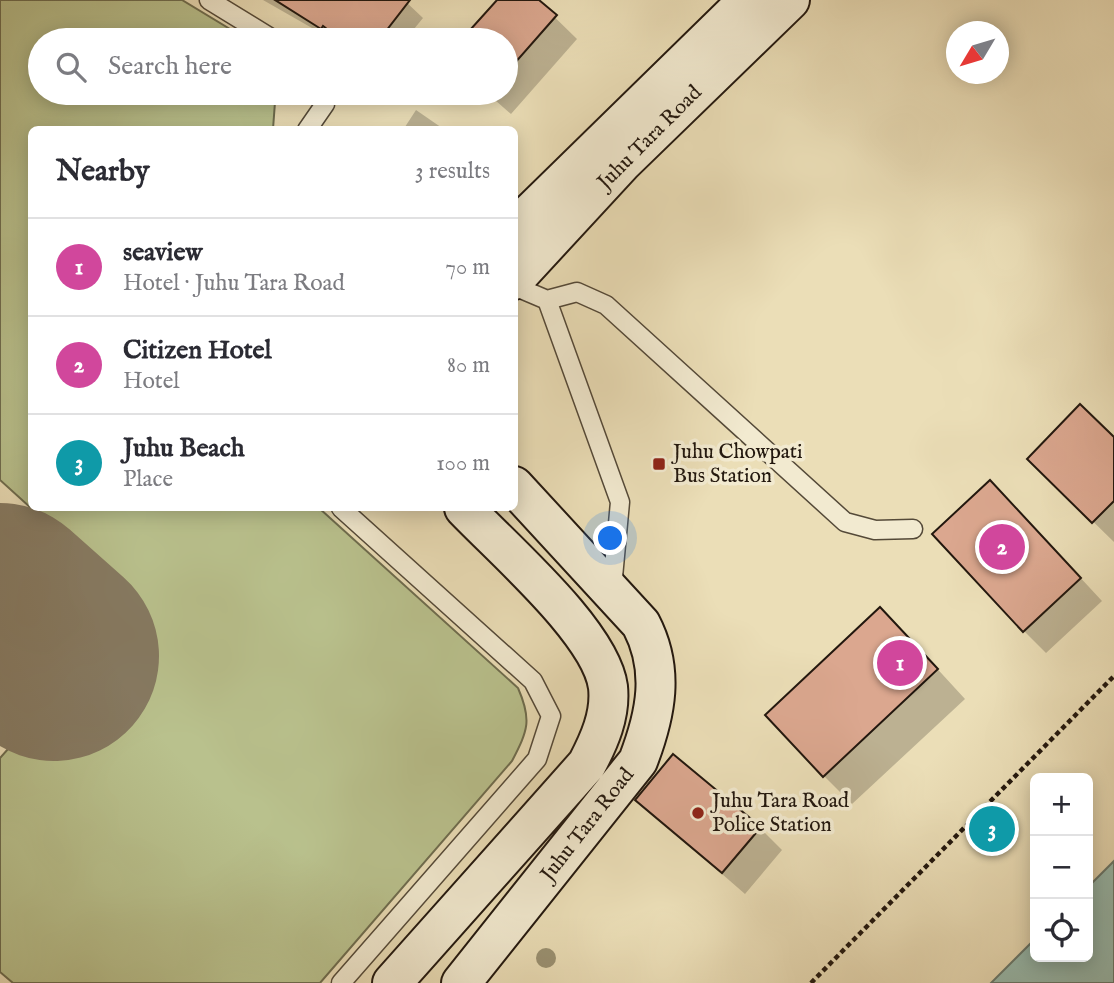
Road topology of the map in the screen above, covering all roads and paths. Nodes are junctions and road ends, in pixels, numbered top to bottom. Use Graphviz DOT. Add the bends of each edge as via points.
graph roads {
  1 [pos="209,0"];
  2 [pos="748,0"];
  3 [pos="790,0"];
  4 [pos="254,28"];
  5 [pos="324,105"];
  6 [pos="310,126"];
  7 [pos="518,225"];
  8 [pos="518,276"];
  9 [pos="518,288"];
  10 [pos="547,300"];
  11 [pos="518,490"];
  12 [pos="344,511"];
  13 [pos="467,511"];
  14 [pos="913,529"];
  15 [pos="611,590"];
  16 [pos="1114,676"];
  17 [pos="341,983"];
  18 [pos="392,983"];
  19 [pos="461,983"];
  20 [pos="811,983"];
  1 -- 4 [label="lane"];
  2 -- 7 [label="main road, Juhu Tara Road"];
  3 -- 8 [label="main road, Juhu Tara Road" via="622,163"];
  5 -- 6 [label="lane"];
  9 -- 10 [label="lane"];
  10 -- 14 [label="lane" via="577,292 606,306 845,522 875,530"];
  10 -- 15 [label="lane" via="620,502"];
  11 -- 15 [label="main road, Juhu Tara Road"];
  12 -- 17 [label="lane" via="533,681 551,716 537,759"];
  13 -- 18 [label="main road, Juhu Tara Road" via="575,624 601,664 608,687 607,713 587,764"];
  15 -- 19 [label="main road, Juhu Tara Road" via="641,624 652,645 657,697 638,761"];
  16 -- 20 [label="path"];
}
